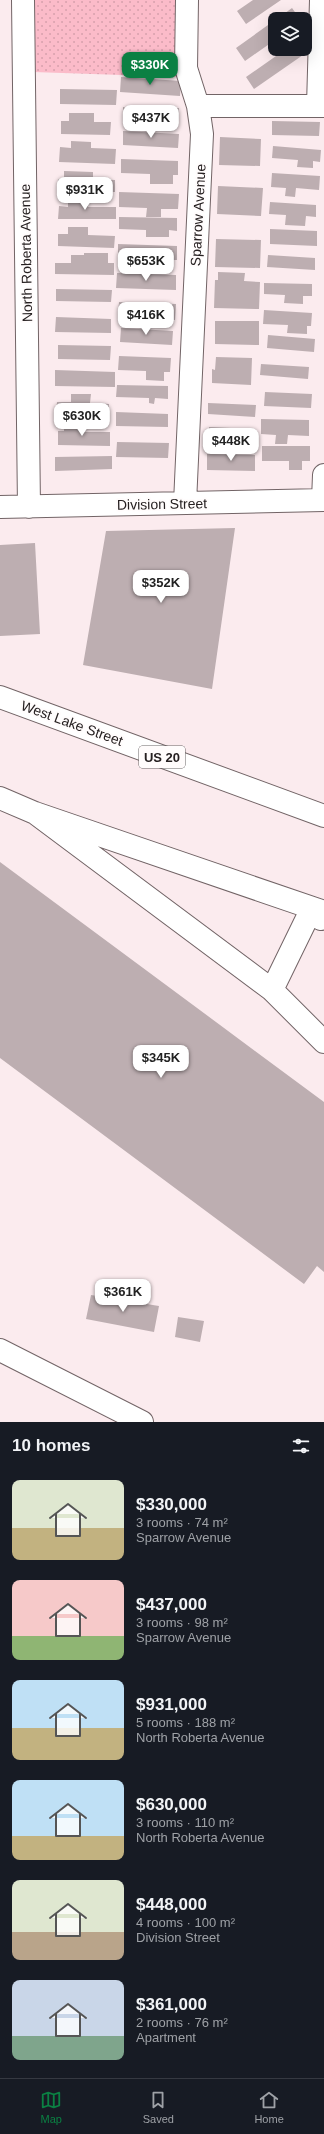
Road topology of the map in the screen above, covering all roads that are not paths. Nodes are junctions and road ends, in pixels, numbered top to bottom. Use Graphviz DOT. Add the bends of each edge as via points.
graph roads {
  1 [pos="23,0"];
  2 [pos="188,0"];
  3 [pos="321,0"];
  4 [pos="198,106"];
  5 [pos="321,106"];
  6 [pos="324,475"];
  7 [pos="324,500"];
  8 [pos="184,503"];
  9 [pos="0,507"];
  10 [pos="29,507"];
  11 [pos="0,697"];
  12 [pos="0,798"];
  13 [pos="35,813"];
  14 [pos="324,816"];
  15 [pos="320,915"];
  16 [pos="272,990"];
  17 [pos="324,1042"];
  18 [pos="0,1350"];
  19 [pos="142,1422"];
  1 -- 10 [label="street, North Roberta Avenue"];
  2 -- 4 [label="street, Sparrow Avenue" via="186,68"];
  3 -- 5 [label="street"];
  4 -- 5 [label="street"];
  4 -- 8 [label="street, Sparrow Avenue" via="202,134"];
  6 -- 7 [label="street"];
  7 -- 8 [label="street, Division Street"];
  8 -- 10 [label="street, Division Street"];
  9 -- 10 [label="street, Division Street"];
  11 -- 14 [label="street, West Lake Street / US 20"];
  12 -- 13 [label="street"];
  13 -- 15 [label="street"];
  13 -- 16 [label="street"];
  15 -- 16 [label="street"];
  16 -- 17 [label="street"];
  18 -- 19 [label="street"];
}
